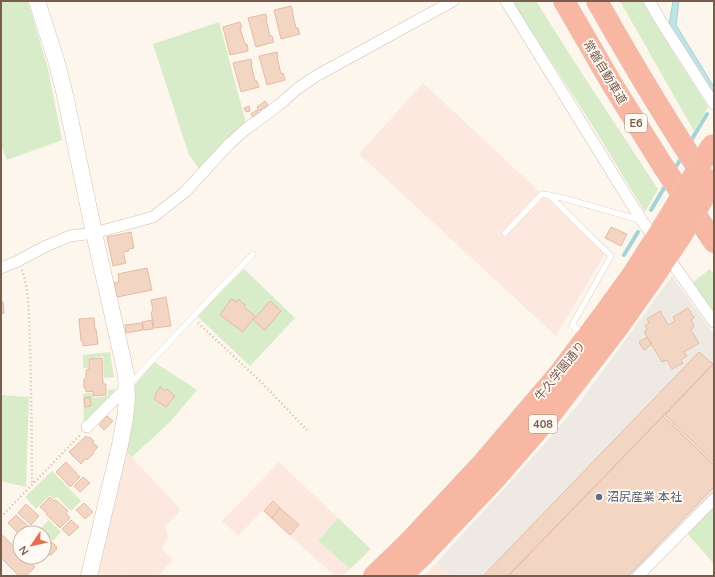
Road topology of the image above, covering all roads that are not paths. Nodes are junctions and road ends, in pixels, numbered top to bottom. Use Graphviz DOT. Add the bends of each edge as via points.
graph roads {
  1 [pos="37,1"];
  2 [pos="454,1"];
  3 [pos="506,1"];
  4 [pos="564,1"];
  5 [pos="596,1"];
  6 [pos="649,1"];
  7 [pos="714,104"];
  8 [pos="713,143"];
  9 [pos="714,180"];
  10 [pos="714,192"];
  11 [pos="549,195"];
  12 [pos="642,221"];
  13 [pos="94,233"];
  14 [pos="505,233"];
  15 [pos="655,239"];
  16 [pos="714,242"];
  17 [pos="253,254"];
  18 [pos="668,257"];
  19 [pos="1,268"];
  20 [pos="714,322"];
  21 [pos="587,337"];
  22 [pos="126,387"];
  23 [pos="87,427"];
  24 [pos="714,499"];
  25 [pos="89,576"];
  26 [pos="374,576"];
  27 [pos="401,576"];
  28 [pos="638,576"];
  1 -- 13 [label="street" via="65,95"];
  2 -- 13 [label="street" via="297,89 246,129 185,192 153,217"];
  3 -- 12 [label="street"];
  4 -- 16 [label="highway, 常磐自動車道 / E6" via="663,166"];
  5 -- 10 [label="highway, E6" via="683,146"];
  6 -- 7 [label="street"];
  8 -- 15 [label="highway, 牛久学園通り / 408, bridge"];
  9 -- 18 [label="highway, 牛久学園通り / 408, bridge"];
  11 -- 12 [label="lane"];
  11 -- 14 [label="lane" via="542,194"];
  11 -- 21 [label="lane" via="611,256 572,325"];
  12 -- 15 [label="street"];
  13 -- 19 [label="street" via="70,236"];
  13 -- 22 [label="street" via="126,374"];
  15 -- 18 [label="street"];
  15 -- 21 [label="highway, 牛久学園通り / 408"];
  17 -- 22 [label="lane"];
  18 -- 20 [label="street"];
  18 -- 27 [label="highway, 牛久学園通り / 408" via="548,418 484,490"];
  21 -- 26 [label="highway, 牛久学園通り / 408" via="482,464"];
  22 -- 23 [label="street"];
  22 -- 25 [label="street" via="127,399 120,445"];
  24 -- 28 [label="street"];
}
